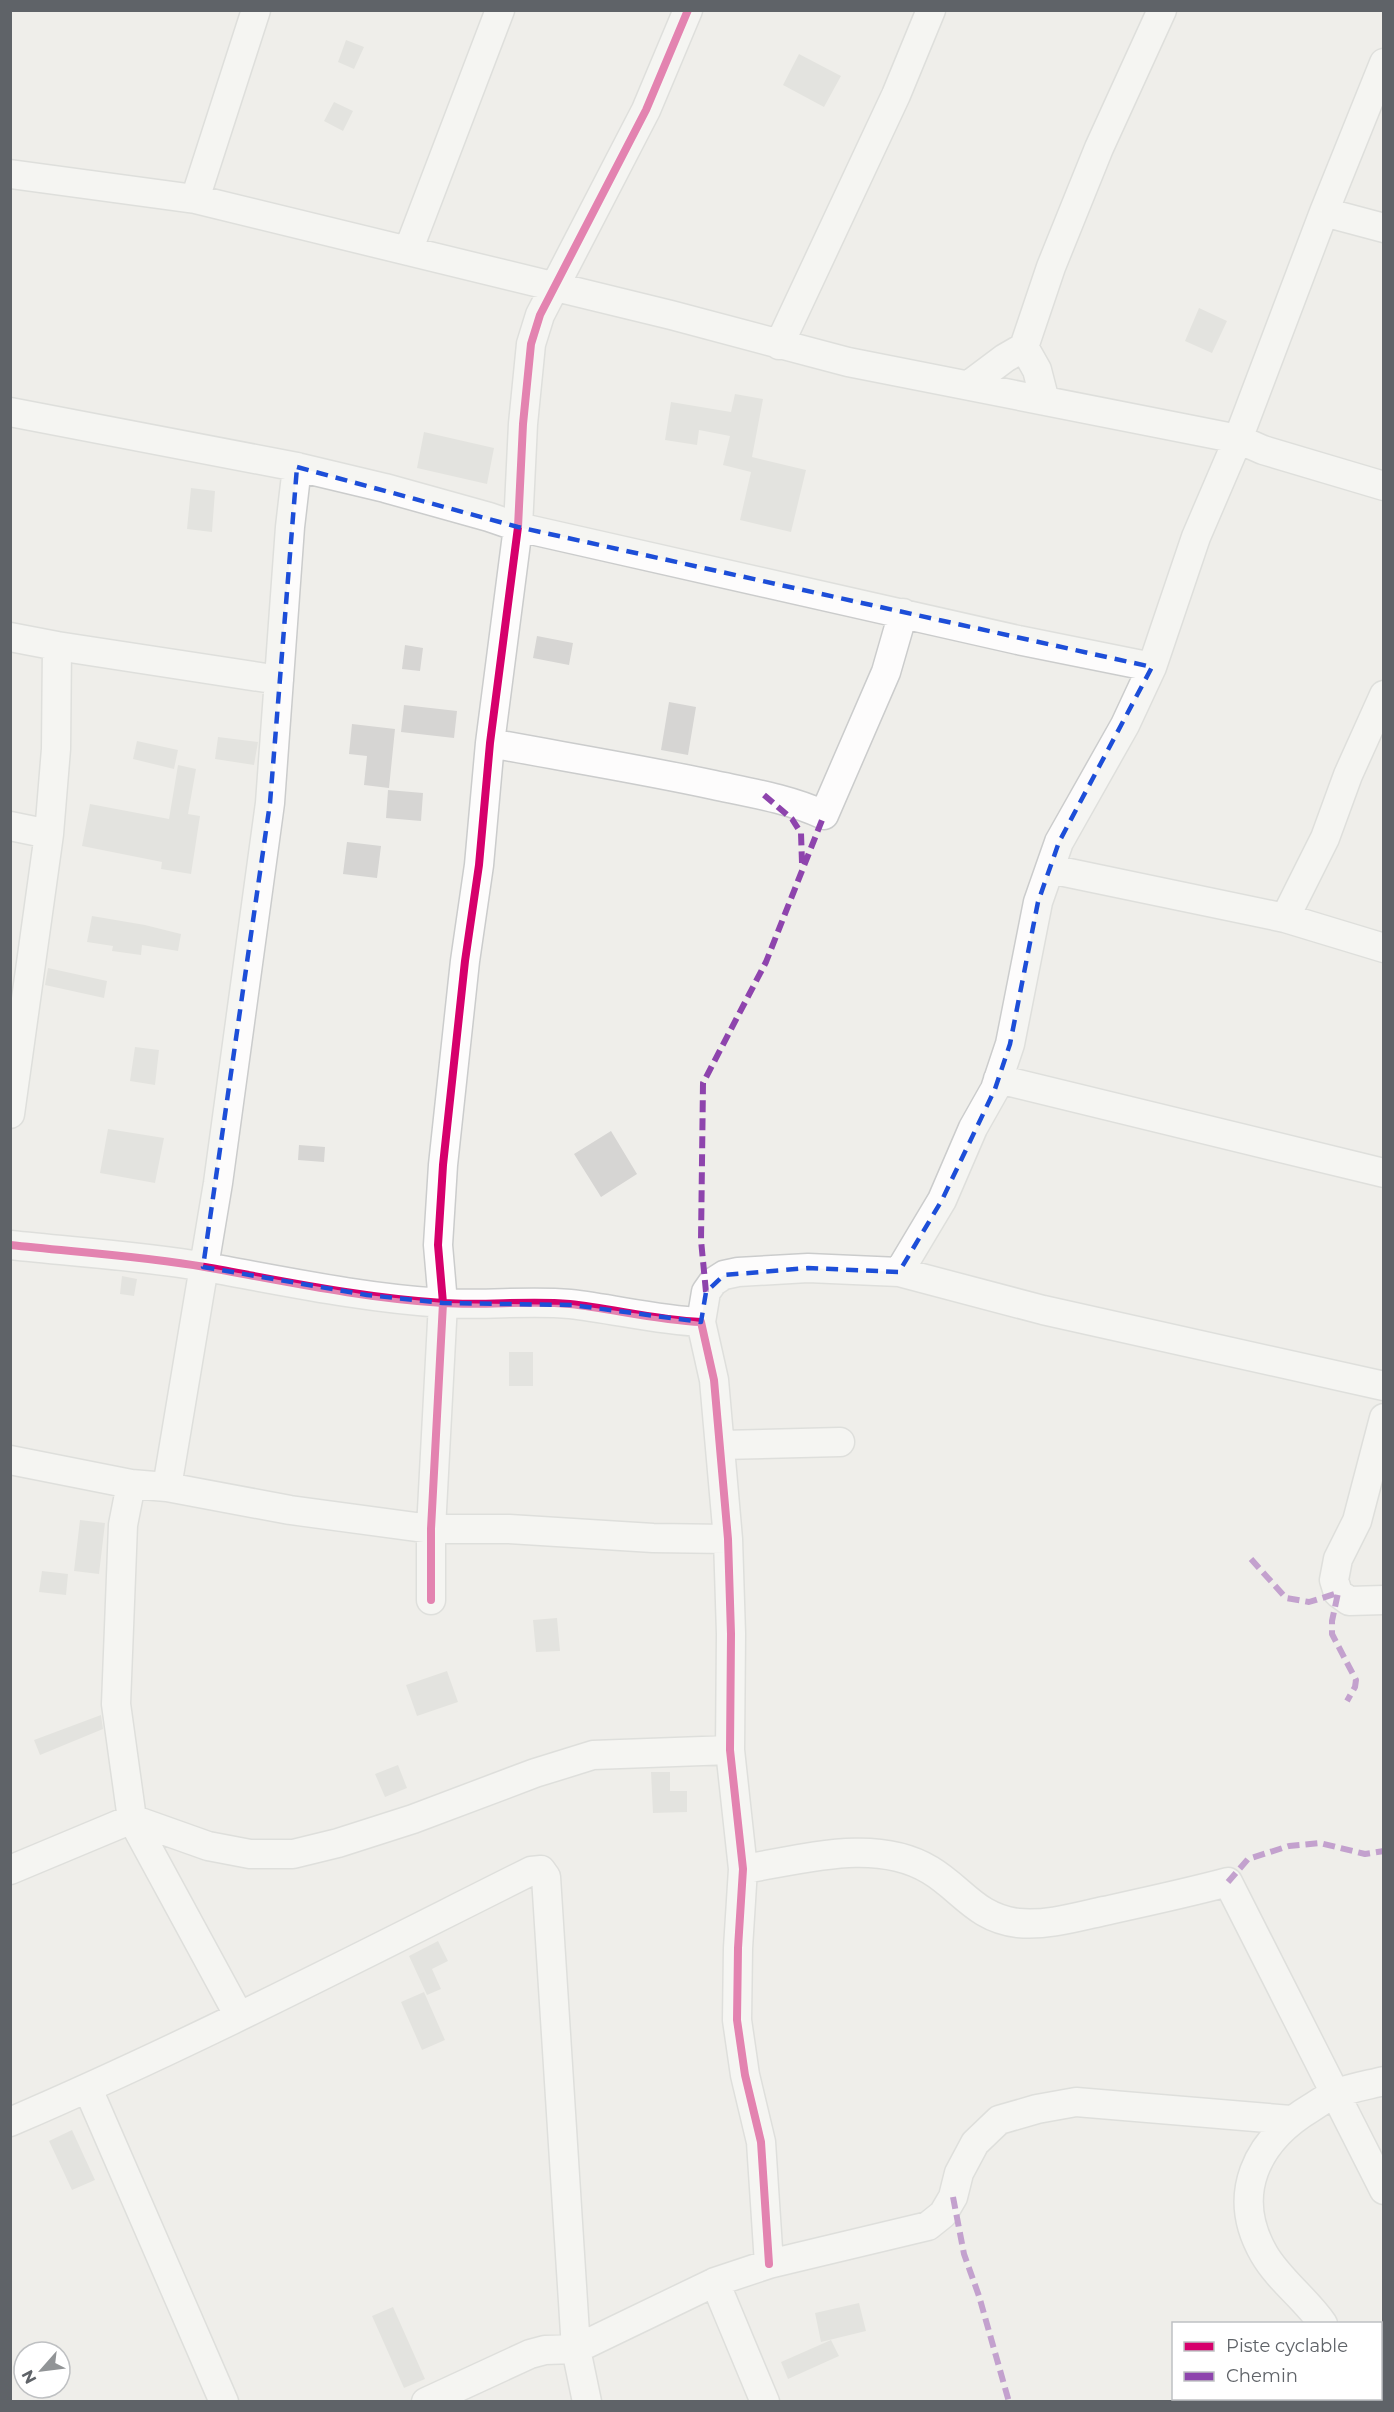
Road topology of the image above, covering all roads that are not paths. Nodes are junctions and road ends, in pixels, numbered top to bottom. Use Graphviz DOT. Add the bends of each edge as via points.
graph roads {
  1 [pos="256,10"];
  2 [pos="500,10"];
  3 [pos="688,10"];
  4 [pos="931,10"];
  5 [pos="1162,10"];
  6 [pos="1383,63"];
  7 [pos="10,174"];
  8 [pos="195,199"];
  9 [pos="1324,212"];
  10 [pos="1383,228"];
  11 [pos="408,251"];
  12 [pos="555,287"];
  13 [pos="779,345"];
  14 [pos="1024,346"];
  15 [pos="969,385"];
  16 [pos="1045,401"];
  17 [pos="10,412"];
  18 [pos="1238,439"];
  19 [pos="297,467"];
  20 [pos="1383,486"];
  21 [pos="518,527"];
  22 [pos="903,613"];
  23 [pos="10,637"];
  24 [pos="57,646"];
  25 [pos="1152,667"];
  26 [pos="279,680"];
  27 [pos="1380,712"];
  28 [pos="490,743"];
  29 [pos="10,825"];
  30 [pos="49,834"];
  31 [pos="1050,869"];
  32 [pos="1285,918"];
  33 [pos="1383,948"];
  34 [pos="15,1035"];
  35 [pos="998,1079"];
  36 [pos="10,1114"];
  37 [pos="1383,1173"];
  38 [pos="10,1245"];
  39 [pos="203,1267"];
  40 [pos="899,1272"];
  41 [pos="443,1303"];
  42 [pos="701,1322"];
  43 [pos="1383,1386"];
  44 [pos="1383,1418"];
  45 [pos="840,1442"];
  46 [pos="721,1445"];
  47 [pos="10,1460"];
  48 [pos="131,1484"];
  49 [pos="167,1487"];
  50 [pos="431,1529"];
  51 [pos="728,1539"];
  52 [pos="431,1600"];
  53 [pos="1383,1600"];
  54 [pos="730,1750"];
  55 [pos="132,1819"];
  56 [pos="743,1869"];
  57 [pos="10,1870"];
  58 [pos="239,2016"];
  59 [pos="1383,2081"];
  60 [pos="88,2089"];
  61 [pos="1334,2094"];
  62 [pos="1291,2120"];
  63 [pos="10,2122"];
  64 [pos="1383,2190"];
  65 [pos="769,2264"];
  66 [pos="715,2282"];
  67 [pos="1321,2322"];
  68 [pos="576,2349"];
  69 [pos="224,2402"];
  70 [pos="426,2402"];
  71 [pos="587,2402"];
  72 [pos="765,2402"];
  1 -- 8 [label="street"];
  2 -- 11 [label="street"];
  3 -- 12 [label="street" via="646,110"];
  4 -- 13 [label="street" via="896,95"];
  5 -- 14 [label="street" via="1099,148"];
  6 -- 9 [label="street"];
  7 -- 8 [label="street"];
  8 -- 11 [label="street"];
  9 -- 10 [label="street"];
  9 -- 18 [label="street"];
  11 -- 12 [label="street"];
  12 -- 13 [label="street"];
  12 -- 21 [label="street" via="531,344"];
  13 -- 15 [label="street"];
  14 -- 15 [label="street"];
  14 -- 16 [label="street"];
  15 -- 16 [label="street"];
  16 -- 18 [label="street"];
  17 -- 19 [label="street"];
  18 -- 20 [label="street"];
  18 -- 25 [label="street" via="1196,537"];
  19 -- 21 [label="street" via="375,485"];
  19 -- 26 [label="street"];
  21 -- 22 [label="street"];
  21 -- 28 [label="street"];
  22 -- 25 [label="street"];
  22 -- 28 [label="street" via="886,672 824,815 764,795"];
  23 -- 24 [label="street"];
  24 -- 26 [label="street"];
  24 -- 30 [label="street" via="56,749"];
  25 -- 31 [label="street" via="1120,734 1079,802"];
  26 -- 39 [label="street" via="270,803"];
  27 -- 32 [label="street"];
  28 -- 41 [label="street" via="443,1165 438,1245"];
  29 -- 30 [label="street"];
  30 -- 34 [label="street"];
  31 -- 32 [label="street"];
  31 -- 35 [label="street" via="1038,902 1015,1023"];
  32 -- 33 [label="street"];
  34 -- 36 [label="street"];
  35 -- 37 [label="street"];
  35 -- 40 [label="street" via="942,1200"];
  38 -- 39 [label="street"];
  39 -- 41 [label="street" via="282,1283"];
  39 -- 49 [label="street"];
  40 -- 42 [label="street" via="808,1268 724,1275 712,1282 706,1292"];
  40 -- 43 [label="street" via="1043,1310"];
  41 -- 42 [label="street" via="542,1302"];
  41 -- 50 [label="street"];
  42 -- 46 [label="street" via="714,1380"];
  44 -- 53 [label="street" via="1360,1512 1338,1559 1334,1580 1338,1593 1349,1601"];
  45 -- 46 [label="street"];
  46 -- 51 [label="street"];
  47 -- 48 [label="street"];
  48 -- 49 [label="street"];
  48 -- 55 [label="street" via="123,1525 116,1704"];
  49 -- 50 [label="street"];
  50 -- 51 [label="street" via="509,1528"];
  50 -- 52 [label="street"];
  51 -- 54 [label="street"];
  54 -- 55 [label="street" via="593,1755 414,1819 293,1854 250,1854 208,1846"];
  54 -- 56 [label="street"];
  55 -- 57 [label="street"];
  55 -- 58 [label="street"];
  56 -- 61 [label="street" via="847,1853 867,1852 910,1860 942,1877 978,1909 1018,1923 1070,1919 1228,1882"];
  56 -- 65 [label="street" via="737,2020 761,2142"];
  58 -- 60 [label="street"];
  58 -- 68 [label="street" via="531,1871 541,1870 546,1877"];
  59 -- 61 [label="street"];
  60 -- 63 [label="street"];
  60 -- 69 [label="street"];
  61 -- 62 [label="street"];
  61 -- 64 [label="street"];
  62 -- 65 [label="street" via="1076,2102 1037,2109 999,2120 975,2143 959,2173 953,2197 943,2214 928,2226"];
  62 -- 67 [label="street" via="1262,2152 1250,2181 1247,2208 1265,2257"];
  65 -- 66 [label="street"];
  66 -- 68 [label="street"];
  66 -- 72 [label="street"];
  68 -- 70 [label="street" via="530,2354"];
  68 -- 71 [label="street"];
}
